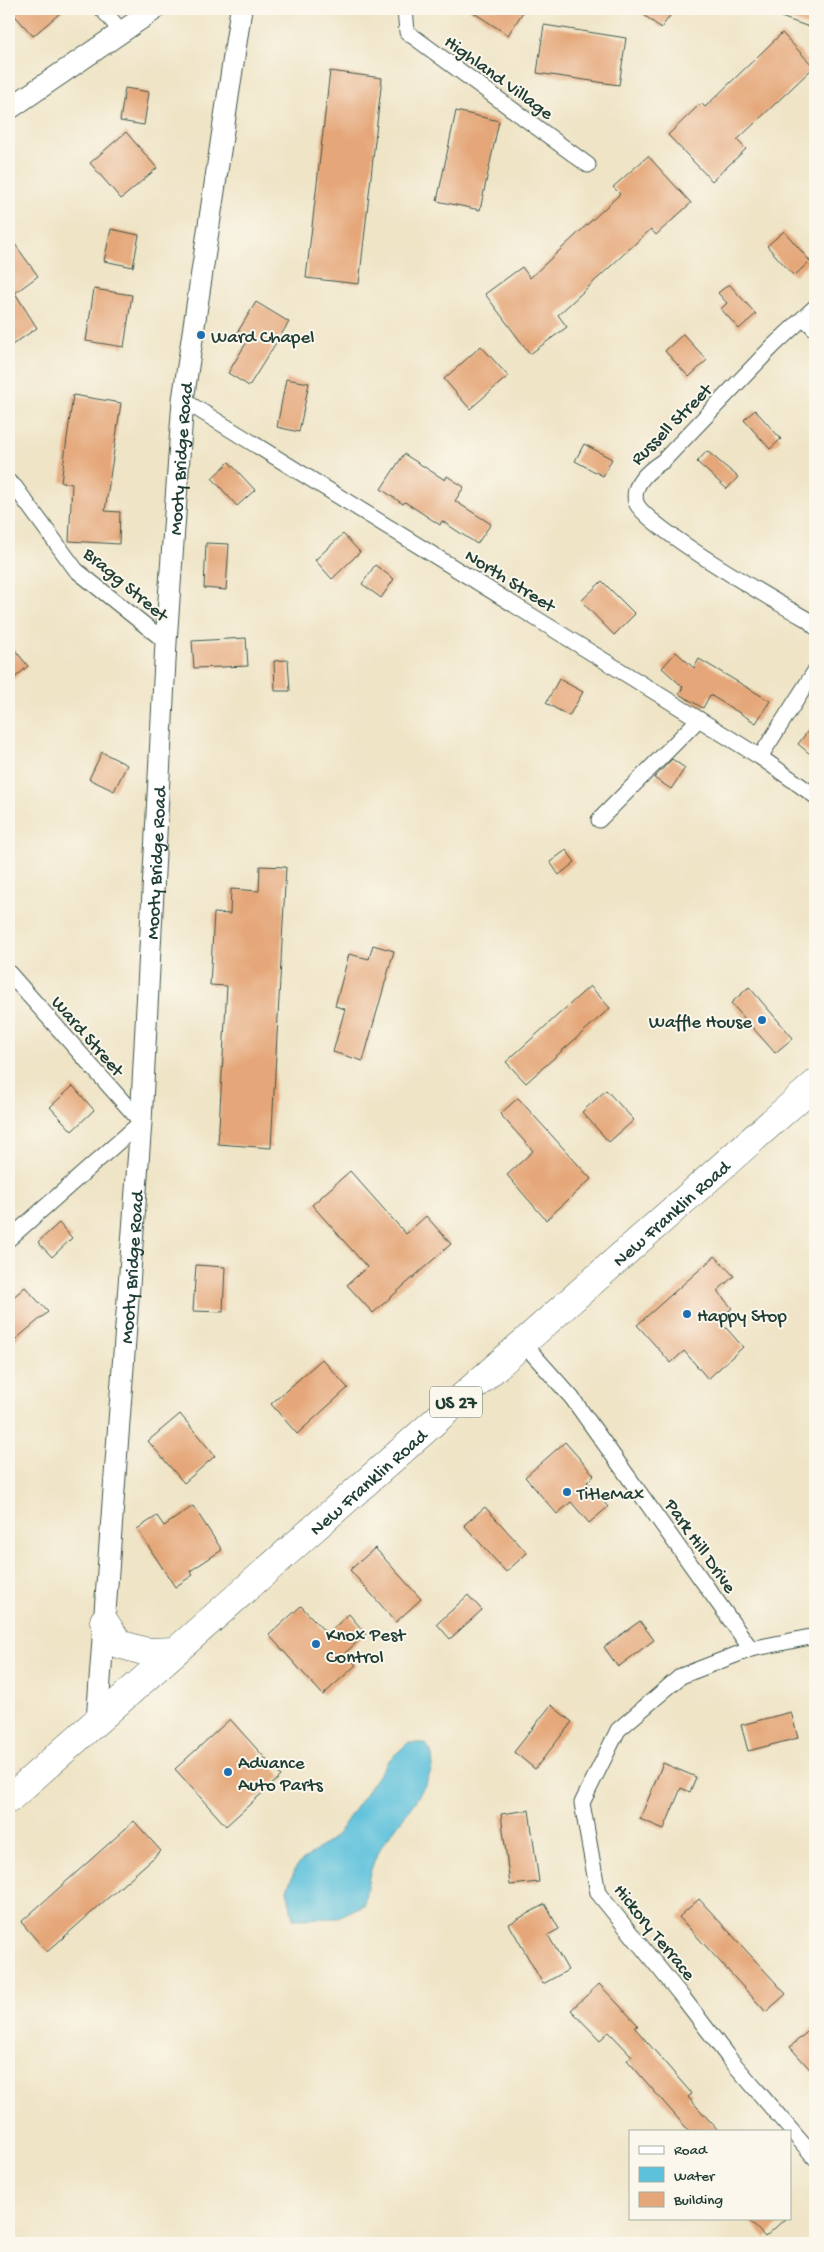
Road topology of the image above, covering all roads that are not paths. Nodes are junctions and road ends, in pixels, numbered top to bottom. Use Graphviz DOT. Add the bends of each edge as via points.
graph roads {
  1 [pos="102,9"];
  2 [pos="155,9"];
  3 [pos="241,9"];
  4 [pos="405,9"];
  5 [pos="121,31"];
  6 [pos="9,109"];
  7 [pos="588,166"];
  8 [pos="815,307"];
  9 [pos="810,323"];
  10 [pos="183,400"];
  11 [pos="9,482"];
  12 [pos="815,627"];
  13 [pos="166,642"];
  14 [pos="815,671"];
  15 [pos="700,720"];
  16 [pos="760,757"];
  17 [pos="815,796"];
  18 [pos="599,820"];
  19 [pos="9,973"];
  20 [pos="815,1084"];
  21 [pos="141,1122"];
  22 [pos="9,1239"];
  23 [pos="523,1343"];
  24 [pos="104,1621"];
  25 [pos="815,1636"];
  26 [pos="751,1649"];
  27 [pos="175,1652"];
  28 [pos="97,1721"];
  29 [pos="9,1799"];
  30 [pos="791,2130"];
  31 [pos="792,2131"];
  32 [pos="815,2158"];
  1 -- 5 [label="street"];
  2 -- 5 [label="street"];
  3 -- 10 [label="street, Mooty Bridge Road"];
  4 -- 7 [label="street, Highland Village" via="407,32"];
  5 -- 6 [label="street"];
  8 -- 9 [label="street, Russell Street"];
  9 -- 12 [label="street, Russell Street" via="772,346 641,480 635,494 642,514"];
  10 -- 13 [label="street, Mooty Bridge Road"];
  10 -- 15 [label="street, North Street"];
  11 -- 13 [label="street, Bragg Street" via="76,570"];
  13 -- 21 [label="street, Mooty Bridge Road"];
  14 -- 16 [label="street"];
  15 -- 16 [label="street, North Street"];
  15 -- 18 [label="street"];
  16 -- 17 [label="street, North Street"];
  19 -- 21 [label="street, Ward Street"];
  20 -- 23 [label="highway, New Franklin Road / US 27"];
  21 -- 22 [label="street"];
  21 -- 24 [label="street, Mooty Bridge Road"];
  23 -- 26 [label="street, Park Hill Drive" via="572,1398"];
  23 -- 27 [label="highway, New Franklin Road / US 27"];
  24 -- 27 [label="highway" via="119,1644 147,1652"];
  24 -- 28 [label="street, Mooty Bridge Road"];
  25 -- 26 [label="street"];
  26 -- 30 [label="street, Hickory Terrace" via="681,1676 618,1730 582,1803 598,1892 729,2058"];
  27 -- 28 [label="highway, New Franklin Road / US 27"];
  28 -- 29 [label="highway, New Franklin Road / US 27"];
  31 -- 32 [label="street, Hickory Terrace"];
}
